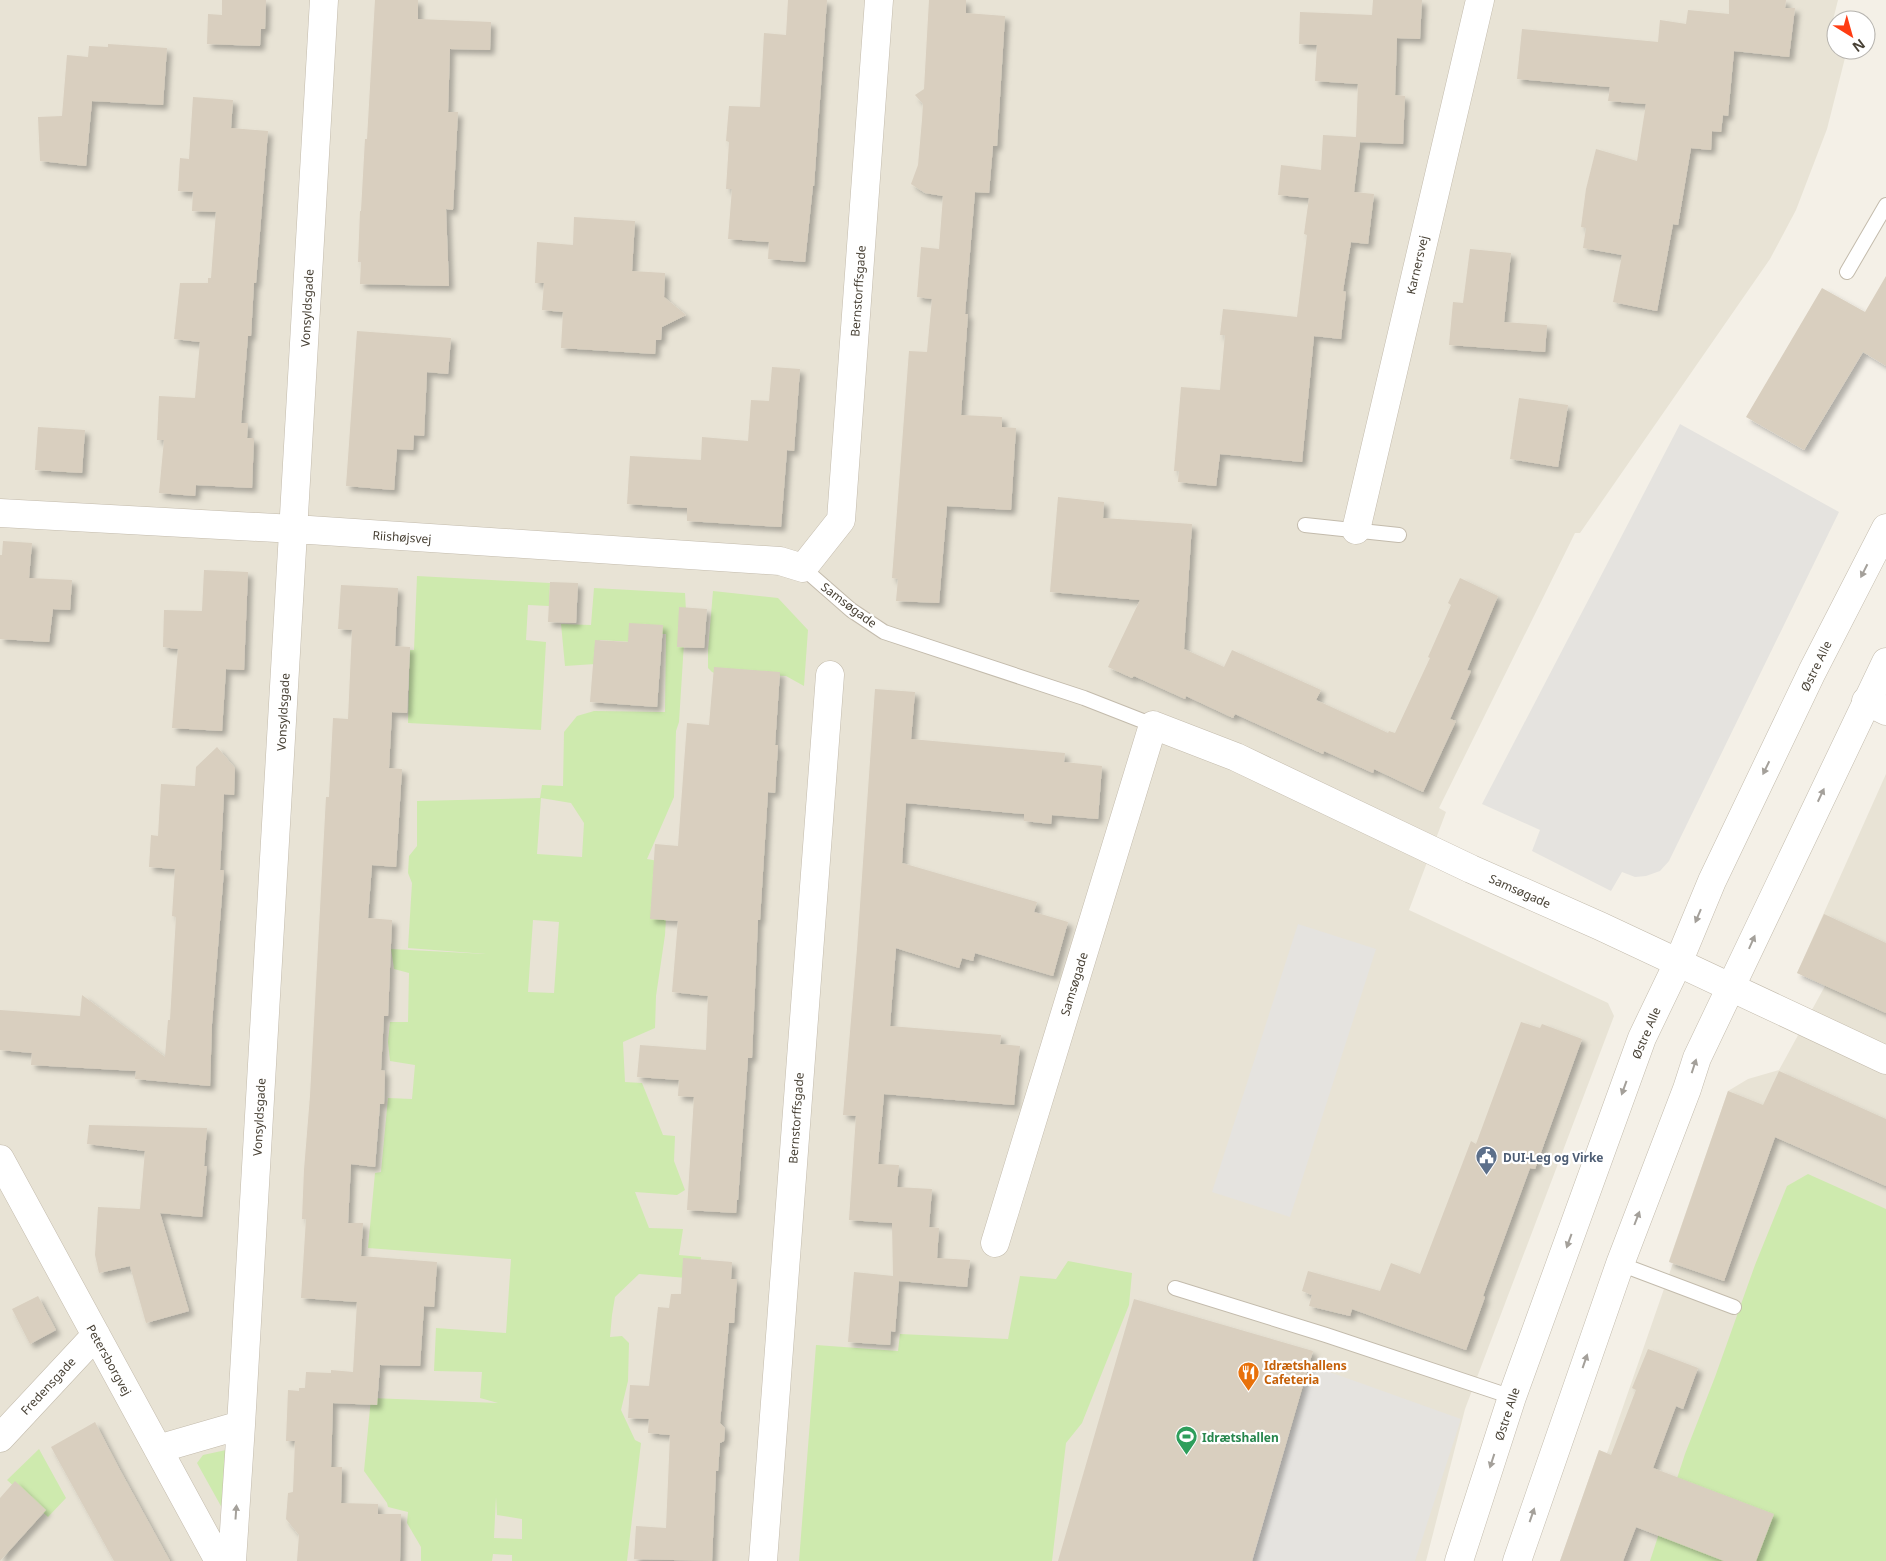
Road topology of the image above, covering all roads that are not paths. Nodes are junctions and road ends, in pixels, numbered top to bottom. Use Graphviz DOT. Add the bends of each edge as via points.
graph roads {
  1 [pos="324,0"];
  2 [pos="879,0"];
  3 [pos="1480,0"];
  4 [pos="1886,205"];
  5 [pos="1847,272"];
  6 [pos="0,513"];
  7 [pos="1305,525"];
  8 [pos="1886,528"];
  9 [pos="294,529"];
  10 [pos="1356,530"];
  11 [pos="1398,535"];
  12 [pos="803,568"];
  13 [pos="1886,662"];
  14 [pos="830,675"];
  15 [pos="1876,706"];
  16 [pos="1153,725"];
  17 [pos="1678,963"];
  18 [pos="1732,987"];
  19 [pos="1886,1060"];
  20 [pos="0,1159"];
  21 [pos="995,1243"];
  22 [pos="1620,1264"];
  23 [pos="1175,1288"];
  24 [pos="1734,1307"];
  25 [pos="96,1335"];
  26 [pos="1512,1397"];
  27 [pos="241,1425"];
  28 [pos="0,1438"];
  29 [pos="158,1449"];
  30 [pos="219,1561"];
  31 [pos="232,1561"];
  32 [pos="763,1561"];
  33 [pos="1459,1561"];
  34 [pos="1517,1561"];
  1 -- 9 [label="street, Vonsyldsgade"];
  2 -- 12 [label="street, Bernstorffsgade" via="841,520"];
  3 -- 10 [label="street, Karnersvej"];
  4 -- 5 [label="lane"];
  6 -- 9 [label="street, Riishøjsvej"];
  7 -- 10 [label="lane"];
  8 -- 17 [label="street, Østre Alle, one-way" via="1812,672 1712,881"];
  9 -- 12 [label="street, Riishøjsvej" via="780,561"];
  9 -- 27 [label="street, Vonsyldsgade"];
  10 -- 11 [label="lane"];
  12 -- 16 [label="lane, Samsøgade" via="851,610 884,632 1084,698"];
  13 -- 15 [label="street"];
  14 -- 32 [label="street, Bernstorffsgade"];
  18 -- 15 [label="street, one-way" via="1755,934"];
  16 -- 17 [label="street, Samsøgade" via="1236,757"];
  16 -- 21 [label="street, Samsøgade"];
  17 -- 18 [label="street, Samsøgade"];
  17 -- 26 [label="street, Østre Alle, one-way" via="1642,1038"];
  18 -- 19 [label="street, Samsøgade"];
  22 -- 18 [label="street, one-way" via="1697,1058"];
  20 -- 25 [label="street, Petersborgvej"];
  22 -- 24 [label="lane"];
  34 -- 22 [label="street, one-way"];
  23 -- 26 [label="lane"];
  25 -- 28 [label="street, Fredensgade"];
  25 -- 29 [label="street, Petersborgvej"];
  26 -- 33 [label="street, Østre Alle, one-way"];
  27 -- 29 [label="street"];
  31 -- 27 [label="street, Vonsyldsgade, one-way"];
  29 -- 30 [label="street, Petersborgvej"];
}
